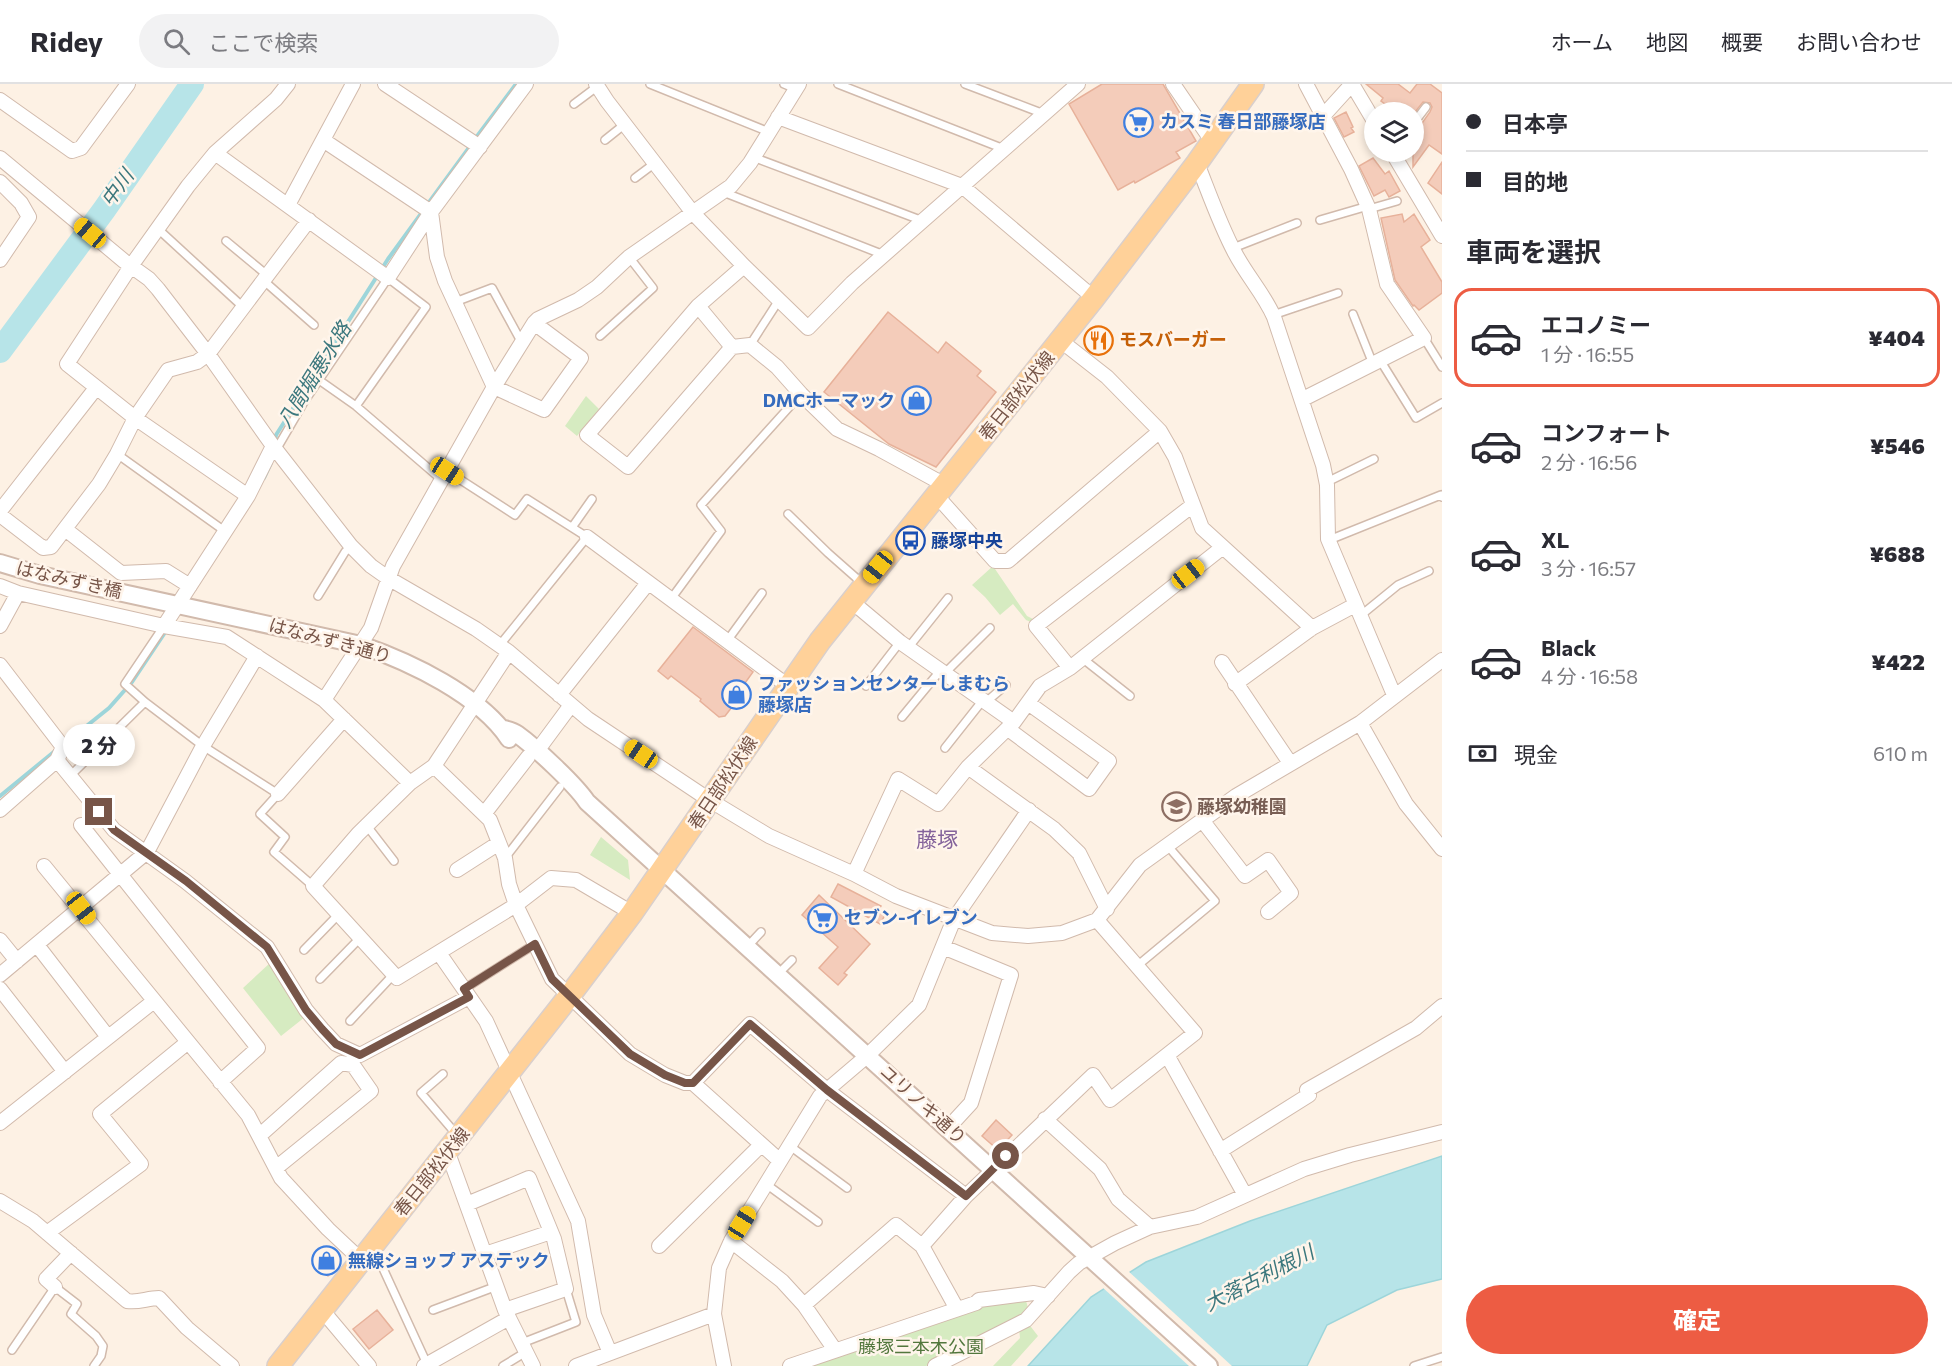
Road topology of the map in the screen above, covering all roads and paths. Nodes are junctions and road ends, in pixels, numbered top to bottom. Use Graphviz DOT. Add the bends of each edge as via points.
graph roads {
  1 [pos="128,84"];
  2 [pos="288,84"];
  3 [pos="353,84"];
  4 [pos="385,84"];
  5 [pos="526,84"];
  6 [pos="650,84"];
  7 [pos="838,84"];
  8 [pos="965,84"];
  9 [pos="1077,84"];
  10 [pos="1173,84"];
  11 [pos="1252,84"];
  12 [pos="1306,84"];
  13 [pos="1352,84"];
  14 [pos="598,85"];
  15 [pos="793,86"];
  16 [pos="0,100"];
  17 [pos="574,104"];
  18 [pos="1364,104"];
  19 [pos="1426,107"];
  20 [pos="1424,110"];
  21 [pos="1044,114"];
  22 [pos="1323,116"];
  23 [pos="778,117"];
  24 [pos="625,124"];
  25 [pos="769,132"];
  26 [pos="323,140"];
  27 [pos="605,140"];
  28 [pos="1212,141"];
  29 [pos="480,147"];
  30 [pos="1004,149"];
  31 [pos="215,153"];
  32 [pos="0,158"];
  33 [pos="753,158"];
  34 [pos="1398,162"];
  35 [pos="655,163"];
  36 [pos="1197,163"];
  37 [pos="635,178"];
  38 [pos="0,182"];
  39 [pos="962,186"];
  40 [pos="723,192"];
  41 [pos="1397,201"];
  42 [pos="288,205"];
  43 [pos="1369,208"];
  44 [pos="431,212"];
  45 [pos="693,213"];
  46 [pos="309,220"];
  47 [pos="923,220"];
  48 [pos="1320,220"];
  49 [pos="1298,223"];
  50 [pos="157,228"];
  51 [pos="1442,236"];
  52 [pos="226,241"];
  53 [pos="1233,248"];
  54 [pos="884,255"];
  55 [pos="629,257"];
  56 [pos="0,260"];
  57 [pos="127,264"];
  58 [pos="744,266"];
  59 [pos="265,278"];
  60 [pos="388,278"];
  61 [pos="1338,293"];
  62 [pos="1094,298"];
  63 [pos="779,300"];
  64 [pos="455,302"];
  65 [pos="698,306"];
  66 [pos="243,307"];
  67 [pos="1353,314"];
  68 [pos="1273,315"];
  69 [pos="534,323"];
  70 [pos="314,325"];
  71 [pos="600,336"];
  72 [pos="1425,338"];
  73 [pos="1061,340"];
  74 [pos="522,343"];
  75 [pos="750,345"];
  76 [pos="732,347"];
  77 [pos="208,354"];
  78 [pos="1376,362"];
  79 [pos="1442,367"];
  80 [pos="319,380"];
  81 [pos="494,387"];
  82 [pos="96,388"];
  83 [pos="801,394"];
  84 [pos="1303,399"];
  85 [pos="1442,403"];
  86 [pos="356,406"];
  87 [pos="135,418"];
  88 [pos="1160,430"];
  89 [pos="275,448"];
  90 [pos="117,454"];
  91 [pos="1374,459"];
  92 [pos="444,475"];
  93 [pos="1327,482"];
  94 [pos="941,490"];
  95 [pos="248,496"];
  96 [pos="1442,497"];
  97 [pos="592,499"];
  98 [pos="1193,505"];
  99 [pos="0,513"];
  100 [pos="788,514"];
  101 [pos="573,526"];
  102 [pos="65,529"];
  103 [pos="226,532"];
  104 [pos="586,537"];
  105 [pos="1329,540"];
  106 [pos="351,546"];
  107 [pos="1223,547"];
  108 [pos="0,563"];
  109 [pos="1429,571"];
  110 [pos="388,579"];
  111 [pos="648,583"];
  112 [pos="0,586"];
  113 [pos="190,586"];
  114 [pos="18,593"];
  115 [pos="762,593"];
  116 [pos="857,593"];
  117 [pos="138,596"];
  118 [pos="318,596"];
  119 [pos="948,598"];
  120 [pos="671,599"];
  121 [pos="176,604"];
  122 [pos="1358,611"];
  123 [pos="0,626"];
  124 [pos="170,627"];
  125 [pos="990,628"];
  126 [pos="1312,628"];
  127 [pos="727,640"];
  128 [pos="361,645"];
  129 [pos="904,645"];
  130 [pos="504,649"];
  131 [pos="257,656"];
  132 [pos="1082,658"];
  133 [pos="1442,660"];
  134 [pos="1222,662"];
  135 [pos="1070,668"];
  136 [pos="1,669"];
  137 [pos="943,672"];
  138 [pos="1235,684"];
  139 [pos="1006,685"];
  140 [pos="788,686"];
  141 [pos="866,686"];
  142 [pos="559,695"];
  143 [pos="1130,696"];
  144 [pos="1394,696"];
  145 [pos="324,700"];
  146 [pos="984,701"];
  147 [pos="145,702"];
  148 [pos="1028,703"];
  149 [pos="474,704"];
  150 [pos="571,705"];
  151 [pos="902,717"];
  152 [pos="344,719"];
  153 [pos="1360,723"];
  154 [pos="1011,726"];
  155 [pos="203,746"];
  156 [pos="945,748"];
  157 [pos="532,754"];
  158 [pos="57,760"];
  159 [pos="1290,763"];
  160 [pos="434,766"];
  161 [pos="968,767"];
  162 [pos="69,777"];
  163 [pos="410,783"];
  164 [pos="560,786"];
  165 [pos="278,794"];
  166 [pos="711,801"];
  167 [pos="587,802"];
  168 [pos="0,810"];
  169 [pos="1029,810"];
  170 [pos="484,814"];
  171 [pos="1203,820"];
  172 [pos="81,825"];
  173 [pos="367,826"];
  174 [pos="499,843"];
  175 [pos="1167,846"];
  176 [pos="1442,849"];
  177 [pos="147,852"];
  178 [pos="505,858"];
  179 [pos="394,861"];
  180 [pos="44,866"];
  181 [pos="457,870"];
  182 [pos="662,870"];
  183 [pos="122,874"];
  184 [pos="854,874"];
  185 [pos="313,886"];
  186 [pos="516,905"];
  187 [pos="81,908"];
  188 [pos="1107,909"];
  189 [pos="1268,912"];
  190 [pos="632,913"];
  191 [pos="338,915"];
  192 [pos="954,919"];
  193 [pos="1097,920"];
  194 [pos="761,932"];
  195 [pos="360,938"];
  196 [pos="0,940"];
  197 [pos="535,944"];
  198 [pos="37,945"];
  199 [pos="747,947"];
  200 [pos="944,947"];
  201 [pos="304,950"];
  202 [pos="439,953"];
  203 [pos="792,960"];
  204 [pos="17,961"];
  205 [pos="1137,966"];
  206 [pos="778,974"];
  207 [pos="0,975"];
  208 [pos="394,975"];
  209 [pos="320,980"];
  210 [pos="0,989"];
  211 [pos="466,993"];
  212 [pos="570,995"];
  213 [pos="154,1001"];
  214 [pos="1442,1006"];
  215 [pos="350,1021"];
  216 [pos="108,1037"];
  217 [pos="188,1042"];
  218 [pos="867,1056"];
  219 [pos="1167,1056"];
  220 [pos="65,1072"];
  221 [pos="443,1074"];
  222 [pos="509,1074"];
  223 [pos="220,1082"];
  224 [pos="693,1083"];
  225 [pos="827,1090"];
  226 [pos="1045,1119"];
  227 [pos="0,1123"];
  228 [pos="948,1128"];
  229 [pos="1442,1132"];
  230 [pos="259,1136"];
  231 [pos="453,1145"];
  232 [pos="760,1145"];
  233 [pos="790,1146"];
  234 [pos="1220,1151"];
  235 [pos="780,1161"];
  236 [pos="276,1168"];
  237 [pos="993,1168"];
  238 [pos="766,1184"];
  239 [pos="847,1188"];
  240 [pos="1245,1195"];
  241 [pos="966,1196"];
  242 [pos="0,1201"];
  243 [pos="467,1204"];
  244 [pos="818,1222"];
  245 [pos="1150,1227"];
  246 [pos="551,1232"];
  247 [pos="47,1233"];
  248 [pos="731,1240"];
  249 [pos="658,1246"];
  250 [pos="922,1246"];
  251 [pos="71,1253"];
  252 [pos="367,1253"];
  253 [pos="485,1254"];
  254 [pos="1089,1258"];
  255 [pos="497,1286"];
  256 [pos="56,1287"];
  257 [pos="566,1289"];
  258 [pos="1048,1296"];
  259 [pos="804,1305"];
  260 [pos="957,1309"];
  261 [pos="322,1310"];
  262 [pos="433,1310"];
  263 [pos="507,1314"];
  264 [pos="714,1314"];
  265 [pos="524,1348"];
  266 [pos="12,1350"];
  267 [pos="835,1350"];
  268 [pos="610,1353"];
  269 [pos="1442,1358"];
  270 [pos="426,1365"];
  271 [pos="94,1366"];
  272 [pos="232,1366"];
  273 [pos="279,1366"];
  274 [pos="369,1366"];
  275 [pos="502,1366"];
  276 [pos="533,1366"];
  277 [pos="576,1366"];
  278 [pos="724,1366"];
  279 [pos="790,1366"];
  280 [pos="935,1366"];
  281 [pos="1209,1366"];
  282 [pos="1414,1366"];
  1 -- 16 [label="street" via="81,148 72,151"];
  2 -- 31 [label="street"];
  3 -- 26 [label="street"];
  4 -- 29 [label="street"];
  5 -- 29 [label="street"];
  6 -- 25 [label="lane"];
  7 -- 30 [label="lane"];
  8 -- 21 [label="lane"];
  9 -- 21 [label="street"];
  10 -- 28 [label="street"];
  11 -- 28 [label="main road, 春日部松伏線"];
  12 -- 22 [label="street"];
  13 -- 18 [label="street"];
  13 -- 22 [label="street"];
  14 -- 17 [label="lane"];
  14 -- 24 [label="street"];
  15 -- 23 [label="street"];
  19 -- 20 [label="lane"];
  21 -- 30 [label="street"];
  22 -- 43 [label="street"];
  23 -- 25 [label="street"];
  23 -- 39 [label="street"];
  24 -- 27 [label="lane"];
  24 -- 35 [label="street"];
  25 -- 33 [label="street"];
  26 -- 42 [label="street"];
  26 -- 44 [label="street"];
  28 -- 36 [label="main road, 春日部松伏線"];
  29 -- 44 [label="street"];
  30 -- 39 [label="street"];
  31 -- 42 [label="street"];
  31 -- 50 [label="street"];
  32 -- 57 [label="street"];
  33 -- 40 [label="street"];
  33 -- 47 [label="lane"];
  34 -- 51 [label="street"];
  35 -- 37 [label="lane"];
  35 -- 45 [label="street"];
  36 -- 53 [label="street"];
  36 -- 62 [label="main road, 春日部松伏線"];
  38 -- 56 [label="street" via="29,217"];
  39 -- 47 [label="street"];
  39 -- 62 [label="street"];
  40 -- 45 [label="street"];
  40 -- 54 [label="lane"];
  41 -- 43 [label="lane"];
  42 -- 46 [label="street"];
  43 -- 48 [label="lane"];
  43 -- 72 [label="street" via="1387,284"];
  44 -- 60 [label="street"];
  44 -- 64 [label="street" via="438,257"];
  45 -- 55 [label="street"];
  45 -- 58 [label="street"];
  46 -- 59 [label="street"];
  46 -- 60 [label="street"];
  47 -- 54 [label="street"];
  49 -- 53 [label="lane"];
  50 -- 57 [label="street"];
  50 -- 66 [label="lane"];
  52 -- 59 [label="lane"];
  53 -- 68 [label="street"];
  54 -- 63 [label="street" via="808,328"];
  55 -- 69 [label="street" via="587,293"];
  55 -- 71 [label="lane" via="652,288"];
  57 -- 77 [label="street" via="149,279"];
  57 -- 82 [label="street" via="67,363"];
  58 -- 63 [label="street"];
  58 -- 65 [label="street"];
  59 -- 66 [label="street"];
  59 -- 70 [label="lane"];
  60 -- 80 [label="lane"];
  60 -- 86 [label="lane" via="426,307"];
  61 -- 68 [label="lane"];
  62 -- 73 [label="main road, 春日部松伏線"];
  63 -- 75 [label="lane"];
  64 -- 74 [label="lane" via="492,288"];
  64 -- 81 [label="street"];
  65 -- 76 [label="street"];
  65 -- 76 [label="street" via="587,435 628,466"];
  66 -- 77 [label="street"];
  67 -- 78 [label="lane"];
  68 -- 84 [label="street"];
  69 -- 74 [label="street"];
  69 -- 81 [label="street" via="581,358 544,410"];
  72 -- 78 [label="street"];
  72 -- 79 [label="lane"];
  73 -- 88 [label="street" via="1107,376"];
  73 -- 94 [label="main road, 春日部松伏線"];
  74 -- 81 [label="street"];
  75 -- 76 [label="street"];
  75 -- 83 [label="street"];
  77 -- 87 [label="street" via="197,362 168,370"];
  77 -- 89 [label="street"];
  78 -- 84 [label="street"];
  78 -- 85 [label="lane" via="1416,418"];
  80 -- 86 [label="lane"];
  80 -- 89 [label="lane"];
  81 -- 92 [label="street"];
  82 -- 87 [label="street"];
  82 -- 99 [label="street"];
  83 -- 94 [label="street" via="837,429 879,449"];
  83 -- 120 [label="lane" via="701,505 721,531"];
  84 -- 93 [label="street"];
  86 -- 92 [label="lane"];
  87 -- 90 [label="street"];
  87 -- 95 [label="street"];
  88 -- 94 [label="street" via="1008,561 995,561"];
  88 -- 98 [label="street"];
  89 -- 95 [label="street"];
  89 -- 106 [label="street"];
  90 -- 102 [label="street"];
  90 -- 103 [label="lane"];
  91 -- 93 [label="lane"];
  92 -- 101 [label="lane" via="515,515 527,499"];
  92 -- 110 [label="street"];
  93 -- 105 [label="street"];
  94 -- 116 [label="main road, 春日部松伏線"];
  95 -- 103 [label="street"];
  96 -- 105 [label="lane"];
  97 -- 101 [label="lane"];
  98 -- 107 [label="street" via="1202,528"];
  98 -- 135 [label="street" via="1036,626"];
  99 -- 102 [label="street" via="43,548 51,547"];
  100 -- 116 [label="lane"];
  101 -- 104 [label="lane"];
  102 -- 113 [label="street" via="121,573 166,571"];
  103 -- 113 [label="street"];
  104 -- 111 [label="street"];
  104 -- 130 [label="lane"];
  105 -- 122 [label="street"];
  106 -- 110 [label="street"];
  106 -- 118 [label="lane"];
  107 -- 126 [label="street"];
  107 -- 132 [label="street"];
  108 -- 117 [label="street, はなみずき橋"];
  109 -- 122 [label="lane" via="1398,585"];
  110 -- 128 [label="street"];
  110 -- 130 [label="street"];
  111 -- 120 [label="street"];
  111 -- 142 [label="street"];
  112 -- 114 [label="street"];
  113 -- 121 [label="street"];
  114 -- 123 [label="street"];
  114 -- 124 [label="street"];
  115 -- 127 [label="lane"];
  116 -- 129 [label="street"];
  116 -- 140 [label="main road, 春日部松伏線"];
  117 -- 121 [label="street, はなみずき通り"];
  119 -- 129 [label="lane"];
  120 -- 127 [label="street"];
  121 -- 124 [label="street"];
  121 -- 128 [label="street, はなみずき通り"];
  122 -- 126 [label="street"];
  122 -- 144 [label="street"];
  124 -- 131 [label="street" via="227,637"];
  124 -- 147 [label="lane" via="125,684"];
  125 -- 137 [label="lane"];
  126 -- 138 [label="street"];
  127 -- 140 [label="street"];
  128 -- 145 [label="street"];
  128 -- 149 [label="street, はなみずき通り" via="423,670"];
  129 -- 137 [label="street"];
  129 -- 141 [label="lane"];
  130 -- 142 [label="street"];
  130 -- 149 [label="street"];
  131 -- 145 [label="street"];
  131 -- 155 [label="street"];
  132 -- 135 [label="street"];
  132 -- 143 [label="lane"];
  133 -- 144 [label="street"];
  134 -- 138 [label="street"];
  135 -- 148 [label="street" via="1040,686"];
  136 -- 158 [label="street" via="63,747"];
  137 -- 146 [label="street"];
  137 -- 151 [label="lane"];
  138 -- 159 [label="street"];
  139 -- 146 [label="lane"];
  140 -- 166 [label="main road, 春日部松伏線"];
  142 -- 150 [label="street"];
  144 -- 153 [label="street"];
  145 -- 152 [label="street"];
  146 -- 154 [label="street"];
  146 -- 156 [label="lane"];
  147 -- 155 [label="lane"];
  147 -- 162 [label="lane"];
  148 -- 154 [label="street"];
  148 -- 154 [label="street" via="1109,761 1089,789"];
  149 -- 157 [label="street, はなみずき通り"];
  149 -- 160 [label="street"];
  150 -- 157 [label="street"];
  150 -- 166 [label="street"];
  152 -- 163 [label="street"];
  152 -- 165 [label="street"];
  153 -- 159 [label="street"];
  153 -- 176 [label="street" via="1406,804"];
  154 -- 161 [label="street"];
  155 -- 165 [label="lane"];
  155 -- 177 [label="street"];
  157 -- 164 [label="street, はなみずき通り"];
  157 -- 167 [label="street, はなみずき通り" via="582,793"];
  157 -- 170 [label="street"];
  158 -- 162 [label="street"];
  158 -- 168 [label="street"];
  159 -- 171 [label="street"];
  160 -- 163 [label="street"];
  160 -- 170 [label="street"];
  161 -- 169 [label="street"];
  161 -- 184 [label="street" via="938,804 898,779"];
  162 -- 177 [label="street" via="114,830"];
  163 -- 173 [label="street"];
  164 -- 167 [label="street, はなみずき通り" via="576,799"];
  164 -- 178 [label="lane"];
  165 -- 185 [label="lane" via="260,814 285,837 274,852"];
  166 -- 182 [label="main road, 春日部松伏線"];
  166 -- 184 [label="street" via="806,855"];
  167 -- 182 [label="street, はなみずき通り"];
  169 -- 188 [label="street" via="1079,853"];
  169 -- 192 [label="street"];
  170 -- 174 [label="street"];
  171 -- 175 [label="street"];
  171 -- 189 [label="street" via="1245,876 1268,860 1291,893"];
  172 -- 183 [label="street"];
  173 -- 179 [label="lane"];
  173 -- 185 [label="street"];
  174 -- 178 [label="street"];
  174 -- 181 [label="street"];
  175 -- 188 [label="street" via="1140,865"];
  175 -- 205 [label="lane" via="1215,901"];
  177 -- 183 [label="street"];
  177 -- 211 [label="street" via="267,947 322,1029 336,1044 360,1055"];
  178 -- 186 [label="street"];
  180 -- 187 [label="street"];
  182 -- 190 [label="main road, 春日部松伏線"];
  182 -- 199 [label="street, ユリノキ通り"];
  183 -- 187 [label="street"];
  183 -- 223 [label="street" via="258,1048"];
  184 -- 192 [label="street"];
  185 -- 191 [label="street"];
  186 -- 190 [label="street" via="551,878 576,880"];
  186 -- 197 [label="street"];
  186 -- 202 [label="street"];
  187 -- 198 [label="street"];
  187 -- 213 [label="street"];
  188 -- 193 [label="street"];
  190 -- 212 [label="main road, 春日部松伏線"];
  191 -- 195 [label="street"];
  191 -- 201 [label="lane"];
  192 -- 193 [label="street" via="992,933 1028,936 1062,933"];
  192 -- 200 [label="street"];
  193 -- 205 [label="street"];
  194 -- 199 [label="lane"];
  195 -- 208 [label="street"];
  195 -- 209 [label="lane"];
  196 -- 204 [label="street"];
  197 -- 211 [label="lane"];
  197 -- 212 [label="street" via="552,979"];
  198 -- 204 [label="street"];
  198 -- 216 [label="street"];
  199 -- 206 [label="street, ユリノキ通り"];
  200 -- 218 [label="street" via="919,1005"];
  200 -- 228 [label="street" via="1011,975 971,1103"];
  202 -- 208 [label="street" via="397,978"];
  202 -- 211 [label="street"];
  203 -- 206 [label="lane"];
  204 -- 207 [label="street"];
  205 -- 219 [label="street" via="1195,1033"];
  206 -- 218 [label="street, ユリノキ通り"];
  208 -- 215 [label="lane"];
  210 -- 220 [label="street"];
  211 -- 222 [label="street" via="486,1021"];
  212 -- 222 [label="main road, 春日部松伏線"];
  212 -- 224 [label="street" via="630,1054 665,1075"];
  213 -- 216 [label="street"];
  213 -- 217 [label="street"];
  214 -- 234 [label="street" via="1416,1028 1307,1090 1309,1095"];
  216 -- 220 [label="street"];
  217 -- 223 [label="street"];
  217 -- 247 [label="street" via="100,1114 141,1164"];
  218 -- 225 [label="street"];
  218 -- 228 [label="street, ユリノキ通り"];
  219 -- 226 [label="street" via="1110,1100 1093,1075"];
  219 -- 234 [label="street"];
  220 -- 227 [label="street"];
  221 -- 231 [label="lane" via="421,1093"];
  222 -- 231 [label="main road, 春日部松伏線"];
  222 -- 268 [label="street" via="578,1221 594,1315"];
  223 -- 230 [label="street" via="248,1115"];
  224 -- 225 [label="street" via="750,1024"];
  224 -- 232 [label="street"];
  225 -- 233 [label="street"];
  225 -- 241 [label="street"];
  226 -- 237 [label="street"];
  226 -- 245 [label="street" via="1100,1169 1118,1199"];
  228 -- 237 [label="street, ユリノキ通り"];
  229 -- 240 [label="street" via="1304,1169"];
  230 -- 236 [label="street"];
  230 -- 236 [label="street" via="342,1063 353,1065 371,1091"];
  231 -- 243 [label="street"];
  231 -- 252 [label="main road, 春日部松伏線"];
  232 -- 235 [label="street"];
  232 -- 249 [label="street"];
  233 -- 235 [label="street"];
  233 -- 239 [label="lane"];
  234 -- 240 [label="street"];
  235 -- 238 [label="street"];
  236 -- 252 [label="street" via="320,1220"];
  237 -- 241 [label="street"];
  237 -- 254 [label="street, ユリノキ通り"];
  238 -- 244 [label="lane"];
  238 -- 248 [label="street"];
  240 -- 245 [label="street" via="1197,1217"];
  241 -- 250 [label="street"];
  242 -- 247 [label="street"];
  243 -- 246 [label="street" via="529,1178"];
  243 -- 253 [label="street"];
  245 -- 254 [label="street"];
  246 -- 253 [label="street"];
  246 -- 257 [label="street"];
  247 -- 251 [label="street"];
  248 -- 259 [label="street" via="782,1281"];
  248 -- 264 [label="street" via="719,1268"];
  250 -- 259 [label="street" via="896,1225"];
  250 -- 260 [label="street"];
  251 -- 256 [label="street" via="46,1280"];
  251 -- 272 [label="street" via="127,1301 159,1298"];
  252 -- 261 [label="main road, 春日部松伏線"];
  252 -- 270 [label="lane"];
  253 -- 255 [label="street"];
  254 -- 258 [label="street" via="1068,1272"];
  254 -- 281 [label="street, ユリノキ通り"];
  255 -- 262 [label="lane"];
  255 -- 263 [label="street"];
  256 -- 266 [label="lane"];
  256 -- 271 [label="lane" via="77,1304 71,1314 103,1346"];
  257 -- 263 [label="street"];
  257 -- 265 [label="lane" via="576,1322"];
  258 -- 260 [label="street" via="1034,1293 979,1300"];
  258 -- 280 [label="street" via="1026,1320"];
  259 -- 267 [label="street"];
  260 -- 267 [label="street"];
  261 -- 273 [label="main road, 春日部松伏線" via="303,1341"];
  261 -- 274 [label="street"];
  263 -- 265 [label="street"];
  263 -- 270 [label="street"];
  264 -- 268 [label="street"];
  264 -- 278 [label="street"];
  265 -- 275 [label="lane"];
  265 -- 276 [label="street"];
  267 -- 279 [label="street"];
  268 -- 277 [label="street"];
  269 -- 282 [label="lane"];
}
